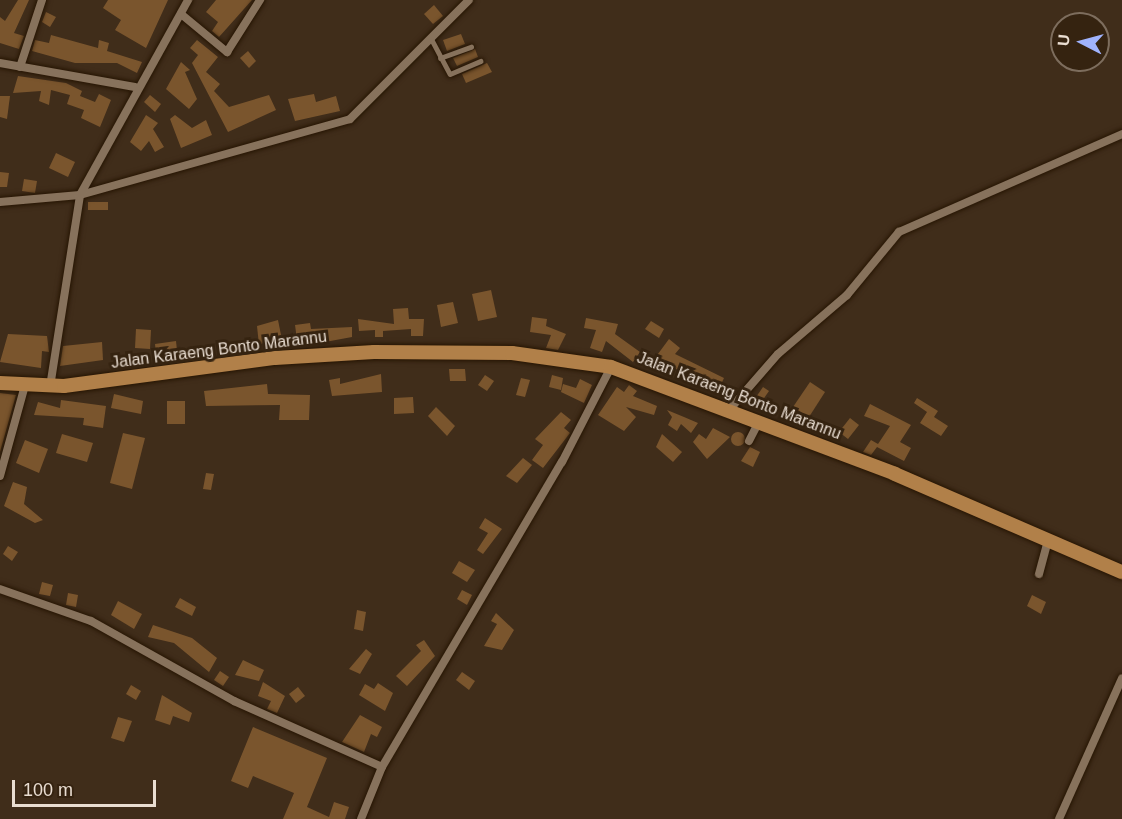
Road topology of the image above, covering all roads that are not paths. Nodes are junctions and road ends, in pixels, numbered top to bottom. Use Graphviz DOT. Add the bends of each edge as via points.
graph roads {
  1 [pos="42,0"];
  2 [pos="188,0"];
  3 [pos="260,0"];
  4 [pos="469,0"];
  5 [pos="181,15"];
  6 [pos="432,40"];
  7 [pos="471,47"];
  8 [pos="441,58"];
  9 [pos="480,61"];
  10 [pos="0,63"];
  11 [pos="20,67"];
  12 [pos="135,87"];
  13 [pos="1122,134"];
  14 [pos="80,195"];
  15 [pos="0,202"];
  16 [pos="611,367"];
  17 [pos="0,382"];
  18 [pos="25,385"];
  19 [pos="50,387"];
  20 [pos="730,409"];
  21 [pos="759,420"];
  22 [pos="748,441"];
  23 [pos="0,476"];
  24 [pos="1048,540"];
  25 [pos="1122,572"];
  26 [pos="1039,574"];
  27 [pos="0,589"];
  28 [pos="1122,678"];
  29 [pos="382,767"];
  30 [pos="361,819"];
  31 [pos="1059,819"];
  1 -- 11 [label="street"];
  2 -- 5 [label="street"];
  3 -- 5 [label="street" via="227,52"];
  4 -- 6 [label="street"];
  5 -- 12 [label="street"];
  6 -- 8 [label="lane"];
  6 -- 14 [label="street" via="350,119"];
  7 -- 8 [label="lane"];
  8 -- 9 [label="lane" via="450,74"];
  10 -- 11 [label="street"];
  11 -- 12 [label="street"];
  12 -- 14 [label="street"];
  13 -- 20 [label="street" via="899,232 847,295 778,354"];
  14 -- 15 [label="street"];
  14 -- 19 [label="street"];
  16 -- 19 [label="main road, Jalan Karaeng Bonto Marannu" via="512,353 366,352 275,358"];
  16 -- 20 [label="main road, Jalan Karaeng Bonto Marannu"];
  16 -- 29 [label="street" via="562,462"];
  17 -- 18 [label="main road, Jalan Karaeng Bonto Marannu"];
  18 -- 19 [label="main road, Jalan Karaeng Bonto Marannu"];
  18 -- 23 [label="street"];
  20 -- 21 [label="main road, Jalan Karaeng Bonto Marannu"];
  21 -- 22 [label="street"];
  21 -- 24 [label="main road, Jalan Karaeng Bonto Marannu"];
  24 -- 25 [label="main road, Jalan Karaeng Bonto Marannu"];
  24 -- 26 [label="street"];
  27 -- 29 [label="street" via="91,621 234,700"];
  28 -- 31 [label="street"];
  29 -- 30 [label="street"];
}
